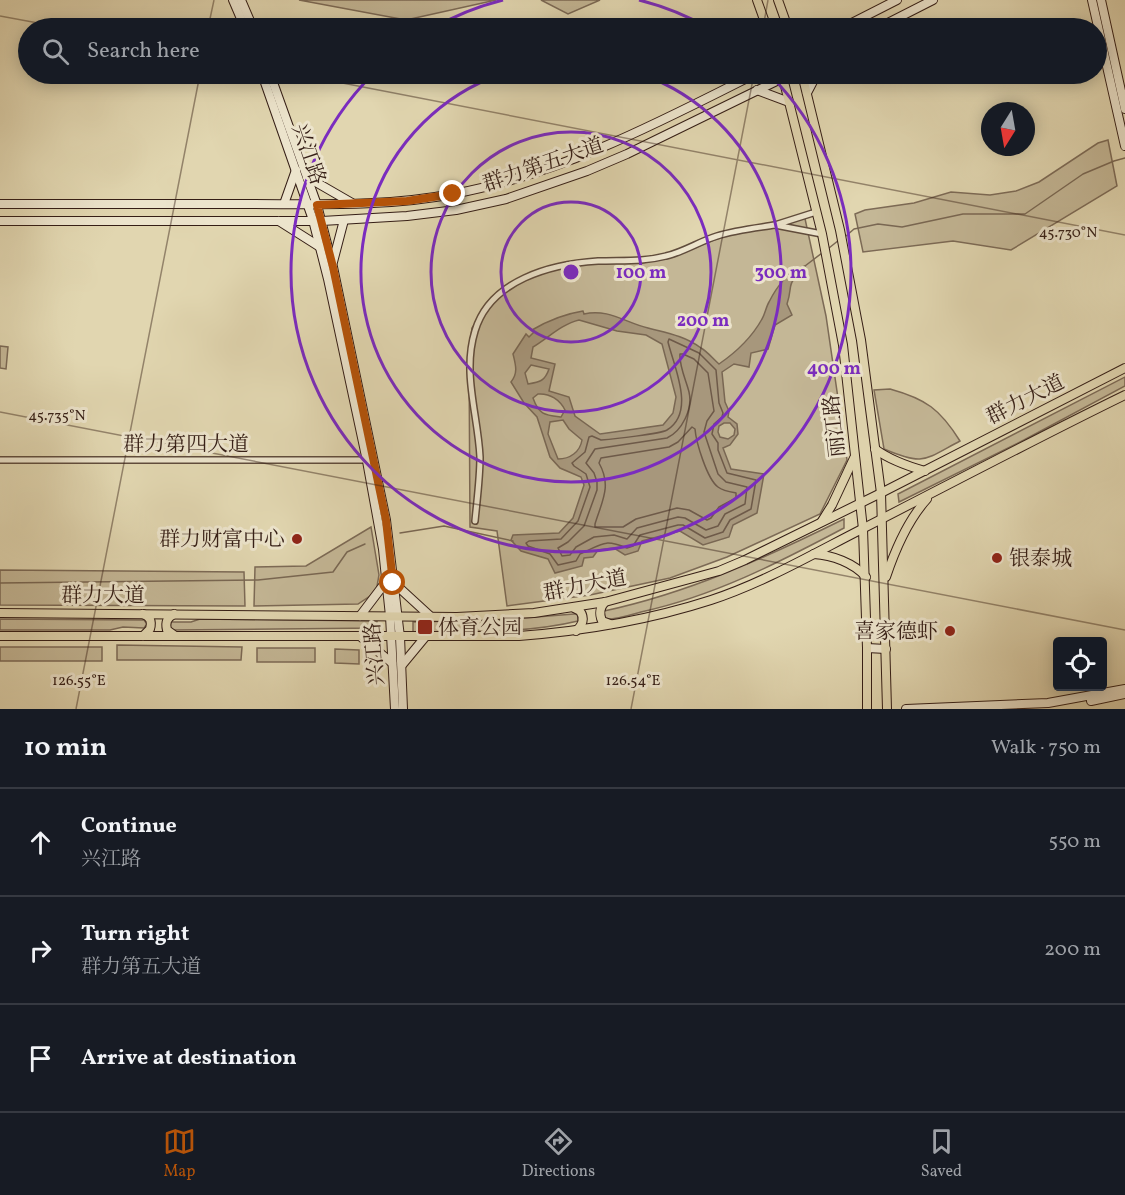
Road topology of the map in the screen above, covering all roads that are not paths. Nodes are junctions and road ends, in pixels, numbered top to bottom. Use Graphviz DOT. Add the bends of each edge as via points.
graph roads {
  1 [pos="233,0"];
  2 [pos="242,0"];
  3 [pos="757,0"];
  4 [pos="778,0"];
  5 [pos="897,0"];
  6 [pos="933,0"];
  7 [pos="1092,0"];
  8 [pos="1101,0"];
  9 [pos="241,18"];
  10 [pos="249,18"];
  11 [pos="763,18"];
  12 [pos="785,18"];
  13 [pos="862,18"];
  14 [pos="898,18"];
  15 [pos="1096,18"];
  16 [pos="1105,18"];
  17 [pos="1107,27"];
  18 [pos="1107,66"];
  19 [pos="266,84"];
  20 [pos="274,84"];
  21 [pos="733,84"];
  22 [pos="768,84"];
  23 [pos="786,84"];
  24 [pos="805,84"];
  25 [pos="812,84"];
  26 [pos="757,90"];
  27 [pos="807,93"];
  28 [pos="789,102"];
  29 [pos="1125,109"];
  30 [pos="1125,145"];
  31 [pos="296,170"];
  32 [pos="307,177"];
  33 [pos="0,204"];
  34 [pos="284,204"];
  35 [pos="307,204"];
  36 [pos="354,204"];
  37 [pos="317,205"];
  38 [pos="816,212"];
  39 [pos="0,220"];
  40 [pos="278,220"];
  41 [pos="313,220"];
  42 [pos="344,220"];
  43 [pos="322,221"];
  44 [pos="775,225"];
  45 [pos="822,234"];
  46 [pos="320,247"];
  47 [pos="332,263"];
  48 [pos="1125,368"];
  49 [pos="1124,396"];
  50 [pos="875,448"];
  51 [pos="855,454"];
  52 [pos="0,460"];
  53 [pos="370,460"];
  54 [pos="925,471"];
  55 [pos="881,493"];
  56 [pos="932,493"];
  57 [pos="861,503"];
  58 [pos="882,519"];
  59 [pos="475,521"];
  60 [pos="821,523"];
  61 [pos="863,529"];
  62 [pos="814,554"];
  63 [pos="866,577"];
  64 [pos="389,583"];
  65 [pos="884,583"];
  66 [pos="605,602"];
  67 [pos="574,608"];
  68 [pos="0,613"];
  69 [pos="142,614"];
  70 [pos="174,614"];
  71 [pos="360,616"];
  72 [pos="393,616"];
  73 [pos="430,616"];
  74 [pos="613,624"];
  75 [pos="576,631"];
  76 [pos="0,636"];
  77 [pos="143,636"];
  78 [pos="175,636"];
  79 [pos="426,636"];
  80 [pos="361,637"];
  81 [pos="395,637"];
  82 [pos="867,648"];
  83 [pos="886,649"];
  84 [pos="392,663"];
  85 [pos="402,665"];
  86 [pos="1125,689"];
  87 [pos="1125,694"];
  88 [pos="990,708"];
  89 [pos="395,709"];
  90 [pos="403,709"];
  91 [pos="867,709"];
  92 [pos="887,709"];
  93 [pos="906,709"];
  94 [pos="1033,709"];
  1 -- 9 [label="main road"];
  2 -- 10 [label="main road"];
  3 -- 11 [label="main road"];
  4 -- 12 [label="main road"];
  5 -- 13 [label="main road"];
  6 -- 14 [label="main road"];
  7 -- 15 [label="main road"];
  8 -- 16 [label="main road"];
  17 -- 29 [label="main road"];
  18 -- 30 [label="main road"];
  19 -- 31 [label="main road, 兴江路"];
  20 -- 32 [label="main road, 兴江路"];
  21 -- 36 [label="main road, 群力第五大道" via="662,122 538,172 453,194"];
  22 -- 26 [label="main road, 群力第五大道"];
  23 -- 28 [label="main road, 丽江路"];
  24 -- 27 [label="main road, 丽江路"];
  25 -- 27 [label="main road"];
  26 -- 28 [label="main road"];
  26 -- 42 [label="main road, 群力第五大道" via="627,154 506,199 456,210"];
  27 -- 50 [label="main road, 丽江路" via="840,230 861,340"];
  28 -- 38 [label="main road, 丽江路"];
  31 -- 34 [label="main road"];
  31 -- 35 [label="main road, 兴江路"];
  32 -- 36 [label="main road"];
  32 -- 37 [label="main road, 兴江路"];
  33 -- 34 [label="main road, 群力第五大道"];
  34 -- 35 [label="main road, 群力第五大道"];
  35 -- 37 [label="main road, 群力第五大道"];
  35 -- 41 [label="main road, 兴江路"];
  36 -- 37 [label="main road, 群力第五大道"];
  37 -- 43 [label="main road, 兴江路"];
  38 -- 44 [label="street"];
  38 -- 45 [label="main road, 丽江路"];
  39 -- 40 [label="main road, 群力第五大道"];
  40 -- 41 [label="main road, 群力第五大道"];
  40 -- 46 [label="main road"];
  41 -- 43 [label="main road, 群力第五大道"];
  41 -- 46 [label="main road, 兴江路"];
  42 -- 43 [label="main road, 群力第五大道"];
  42 -- 47 [label="main road"];
  43 -- 47 [label="main road, 兴江路"];
  44 -- 45 [label="street"];
  44 -- 59 [label="street" via="716,236 658,258 597,261 548,269 499,293 475,329 470,354 470,386 480,457"];
  45 -- 51 [label="main road, 丽江路" via="843,345"];
  46 -- 53 [label="main road, 兴江路"];
  47 -- 53 [label="main road, 兴江路"];
  48 -- 54 [label="main road, 群力大道"];
  49 -- 56 [label="main road, 群力大道"];
  50 -- 54 [label="main road" via="885,456"];
  50 -- 55 [label="main road, 丽江路"];
  51 -- 57 [label="main road, 丽江路"];
  51 -- 60 [label="main road"];
  52 -- 53 [label="street, 群力第四大道"];
  53 -- 64 [label="main road, 兴江路"];
  54 -- 55 [label="main road, 群力大道"];
  55 -- 57 [label="main road, 群力大道"];
  55 -- 58 [label="main road, 丽江路"];
  56 -- 58 [label="main road, 群力大道"];
  56 -- 65 [label="main road" via="912,519"];
  57 -- 60 [label="main road, 群力大道"];
  57 -- 61 [label="main road, 丽江路"];
  58 -- 61 [label="main road, 群力大道"];
  58 -- 65 [label="main road, 丽江路"];
  60 -- 66 [label="main road, 群力大道" via="719,571"];
  61 -- 62 [label="main road, 群力大道"];
  61 -- 63 [label="main road, 丽江路"];
  62 -- 63 [label="main road" via="848,564"];
  62 -- 74 [label="main road, 群力大道" via="711,600"];
  63 -- 82 [label="main road, 丽江路"];
  64 -- 71 [label="main road"];
  64 -- 72 [label="main road, 兴江路"];
  64 -- 73 [label="main road"];
  65 -- 83 [label="main road, 丽江路"];
  66 -- 67 [label="main road, 群力大道"];
  66 -- 74 [label="main road" via="601,618"];
  67 -- 73 [label="main road, 群力大道"];
  67 -- 75 [label="main road" via="583,616"];
  68 -- 69 [label="main road, 群力大道"];
  69 -- 70 [label="main road, 群力大道"];
  69 -- 77 [label="main road" via="151,621"];
  70 -- 71 [label="main road, 群力大道"];
  70 -- 78 [label="main road" via="166,624 168,632"];
  71 -- 72 [label="main road, 群力大道"];
  72 -- 73 [label="main road, 群力大道"];
  72 -- 81 [label="main road, 兴江路"];
  74 -- 75 [label="main road, 群力大道"];
  75 -- 79 [label="main road, 群力大道" via="519,636"];
  76 -- 77 [label="main road, 群力大道"];
  77 -- 78 [label="main road, 群力大道"];
  78 -- 80 [label="main road, 群力大道"];
  79 -- 81 [label="main road, 群力大道"];
  79 -- 85 [label="main road"];
  80 -- 81 [label="main road, 群力大道"];
  80 -- 84 [label="main road"];
  81 -- 84 [label="main road, 兴江路"];
  81 -- 85 [label="main road, 兴江路"];
  82 -- 83 [label="main road"];
  82 -- 91 [label="main road, 丽江路"];
  83 -- 92 [label="main road, 丽江路"];
  84 -- 89 [label="main road, 兴江路"];
  85 -- 90 [label="main road, 兴江路"];
  86 -- 88 [label="main road" via="1048,703"];
  87 -- 94 [label="main road"];
  88 -- 93 [label="main road"];
}
